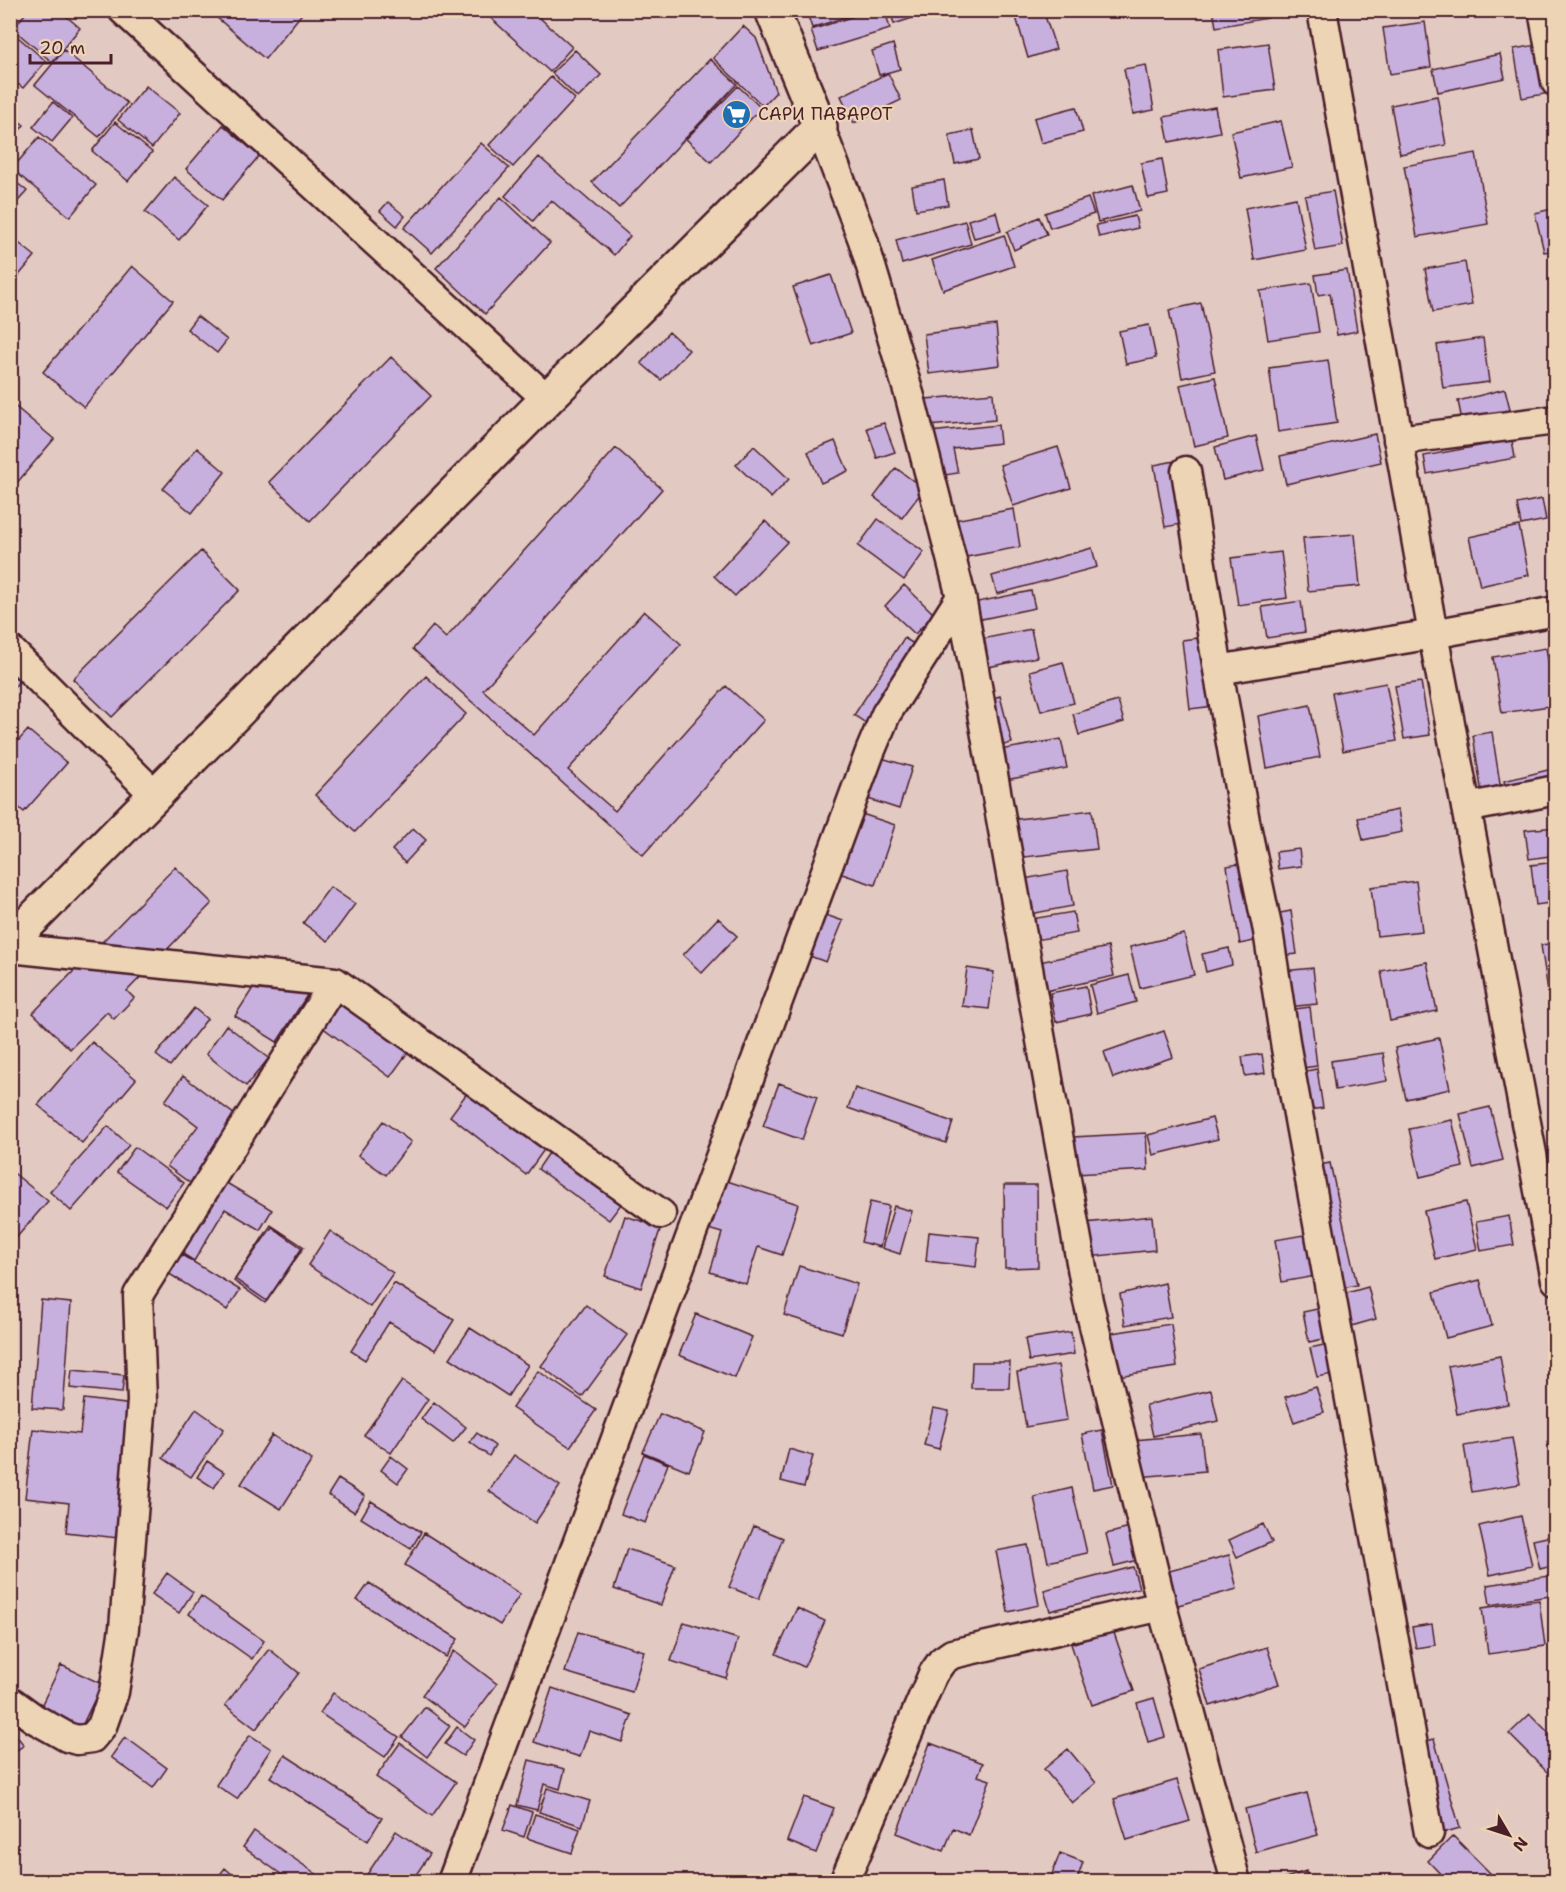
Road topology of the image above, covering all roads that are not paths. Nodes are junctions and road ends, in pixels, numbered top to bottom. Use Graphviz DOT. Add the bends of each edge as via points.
graph roads {
  1 [pos="123,10"];
  2 [pos="772,10"];
  3 [pos="1322,10"];
  4 [pos="1543,10"];
  5 [pos="1556,82"];
  6 [pos="820,127"];
  7 [pos="547,399"];
  8 [pos="1556,420"];
  9 [pos="1398,440"];
  10 [pos="1186,471"];
  11 [pos="961,597"];
  12 [pos="1556,611"];
  13 [pos="1433,634"];
  14 [pos="10,650"];
  15 [pos="1218,670"];
  16 [pos="1556,790"];
  17 [pos="156,796"];
  18 [pos="1466,808"];
  19 [pos="10,942"];
  20 [pos="10,948"];
  21 [pos="334,982"];
  22 [pos="661,1214"];
  23 [pos="1556,1280"];
  24 [pos="1162,1606"];
  25 [pos="10,1701"];
  26 [pos="1429,1833"];
  27 [pos="452,1881"];
  28 [pos="844,1881"];
  29 [pos="1236,1881"];
  1 -- 7 [label="street"];
  2 -- 6 [label="street"];
  3 -- 9 [label="street"];
  4 -- 5 [label="street"];
  6 -- 7 [label="street"];
  6 -- 11 [label="street" via="863,240 910,397"];
  7 -- 17 [label="street"];
  8 -- 9 [label="street"];
  9 -- 13 [label="street"];
  10 -- 15 [label="street"];
  11 -- 24 [label="street" via="1088,1301"];
  11 -- 27 [label="street" via="886,714 870,752"];
  12 -- 13 [label="street"];
  13 -- 15 [label="street"];
  13 -- 18 [label="street"];
  14 -- 17 [label="street"];
  15 -- 26 [label="street"];
  16 -- 18 [label="street"];
  17 -- 19 [label="street"];
  18 -- 23 [label="street"];
  20 -- 21 [label="street"];
  21 -- 22 [label="street"];
  21 -- 25 [label="street" via="138,1295 142,1401 124,1628 114,1692 102,1726 92,1738 77,1740"];
  24 -- 28 [label="street" via="947,1656 933,1674"];
  24 -- 29 [label="street"];
}
